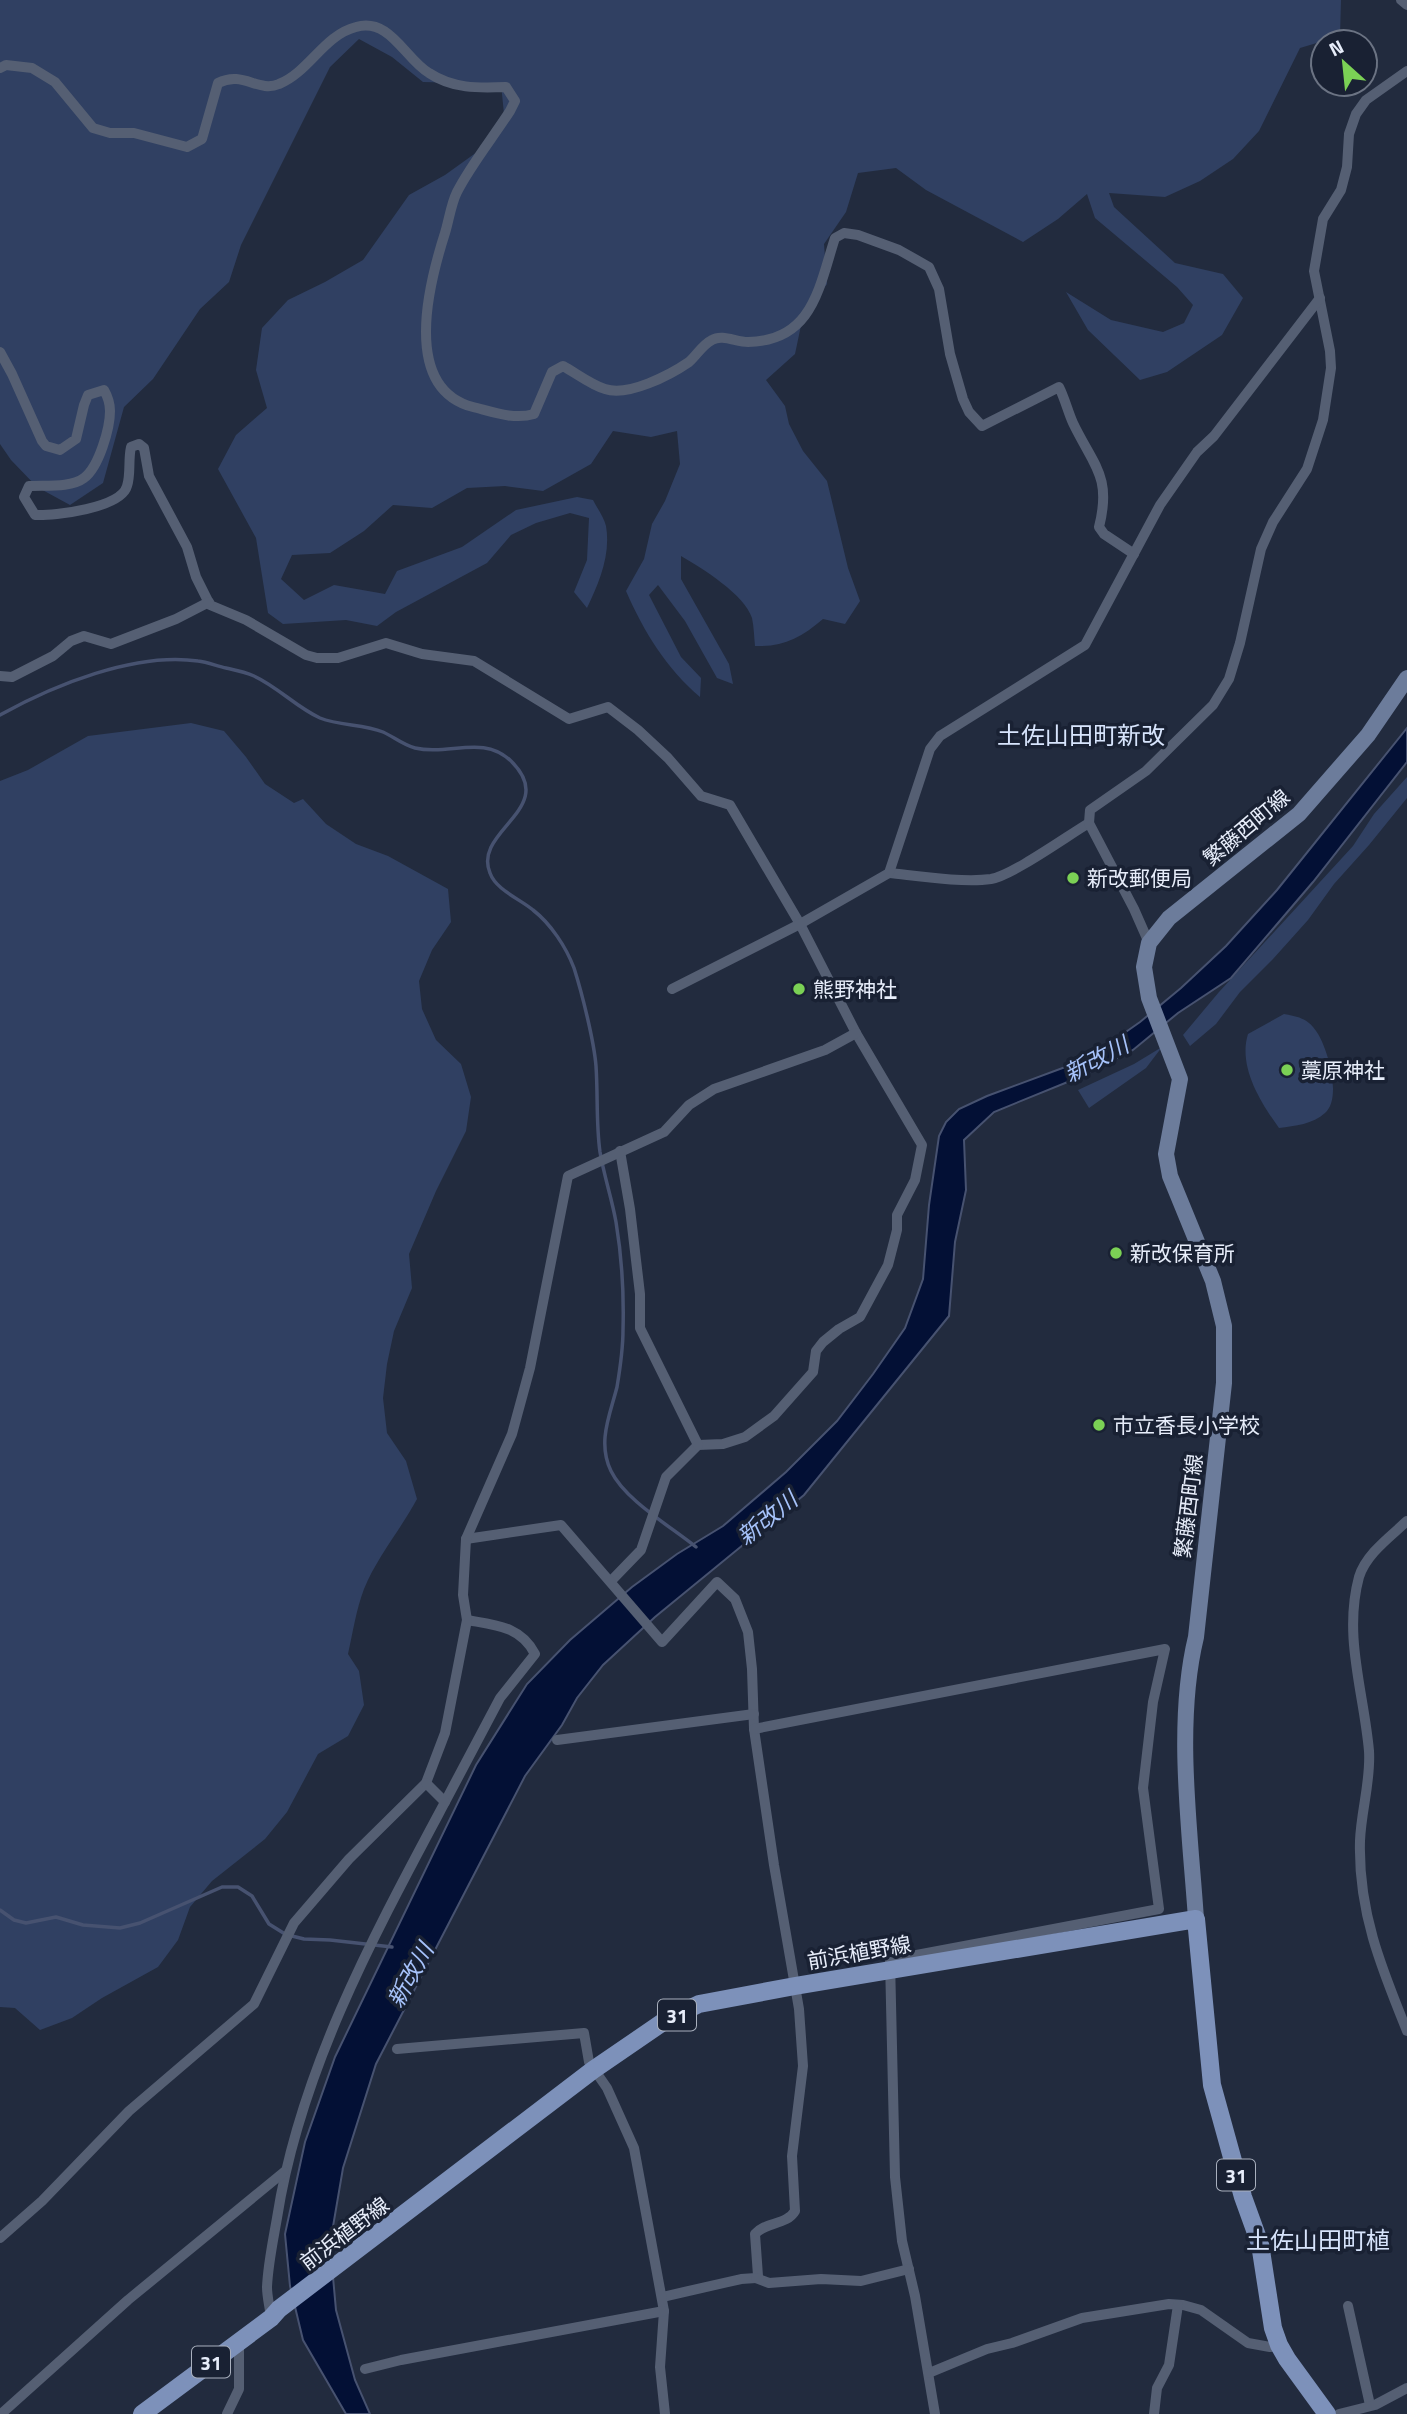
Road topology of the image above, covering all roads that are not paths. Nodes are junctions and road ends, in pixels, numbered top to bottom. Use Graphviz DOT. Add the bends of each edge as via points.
graph roads {
  1 [pos="1401,0"];
  2 [pos="1407,5"];
  3 [pos="0,68"];
  4 [pos="1407,71"];
  5 [pos="1320,298"];
  6 [pos="0,352"];
  7 [pos="1133,554"];
  8 [pos="209,602"];
  9 [pos="0,676"];
  10 [pos="1407,678"];
  11 [pos="1089,823"];
  12 [pos="889,873"];
  13 [pos="800,924"];
  14 [pos="1149,943"];
  15 [pos="672,989"];
  16 [pos="856,1033"];
  17 [pos="620,1151"];
  18 [pos="698,1445"];
  19 [pos="1407,1521"];
  20 [pos="466,1539"];
  21 [pos="611,1581"];
  22 [pos="467,1620"];
  23 [pos="754,1714"];
  24 [pos="754,1729"];
  25 [pos="557,1740"];
  26 [pos="426,1783"];
  27 [pos="445,1802"];
  28 [pos="1196,1919"];
  29 [pos="889,1970"];
  30 [pos="795,1986"];
  31 [pos="1407,2031"];
  32 [pos="397,2049"];
  33 [pos="593,2070"];
  34 [pos="284,2172"];
  35 [pos="0,2238"];
  36 [pos="909,2269"];
  37 [pos="757,2278"];
  38 [pos="662,2297"];
  39 [pos="1178,2305"];
  40 [pos="1348,2306"];
  41 [pos="664,2311"];
  42 [pos="275,2314"];
  43 [pos="239,2341"];
  44 [pos="1279,2345"];
  45 [pos="365,2370"];
  46 [pos="929,2373"];
  47 [pos="1407,2388"];
  48 [pos="1370,2406"];
  49 [pos="1,2414"];
  50 [pos="142,2414"];
  51 [pos="227,2414"];
  52 [pos="665,2414"];
  53 [pos="936,2414"];
  54 [pos="1154,2414"];
  55 [pos="1327,2414"];
  56 [pos="1339,2414"];
  1 -- 2 [label="street"];
  3 -- 7 [label="street" via="32,68 55,82 93,128 187,147 202,139 218,83 230,77 266,88 280,84 337,35 357,26 374,27 393,37 426,72 450,84 506,87 514,101 510,111 457,192 430,289 427,344 430,367 450,397 523,418 534,414 552,372 563,366 604,389 620,392 686,364 717,338 768,340 791,330 808,315 835,238 844,233 899,250 929,267 939,289 950,354 969,412 982,426 1059,387 1100,472 1099,527"];
  4 -- 5 [label="street" via="1366,100 1356,114 1341,190 1323,219 1317,243 1314,271"];
  5 -- 7 [label="street" via="1197,452"];
  5 -- 11 [label="street" via="1331,368 1323,420 1307,469 1261,549 1229,678 1213,705 1146,771 1090,810"];
  6 -- 8 [label="street" via="46,446 60,450 76,439 88,395 104,390 110,401 102,449 93,467 83,479 29,486 24,497 35,515 53,516 121,496 128,486 131,447 139,444 144,448 149,476 187,547"];
  7 -- 12 [label="street" via="1085,645 940,736 930,749"];
  8 -- 9 [label="street" via="111,644 84,636 12,677"];
  8 -- 13 [label="street" via="317,658 338,658 386,643 422,654 474,661 569,719 608,707 658,749 701,796 730,805"];
  10 -- 14 [label="main road, 繁藤西町線" via="1368,735 1299,814 1169,918"];
  11 -- 12 [label="street" via="992,879"];
  11 -- 14 [label="street"];
  12 -- 13 [label="street"];
  13 -- 15 [label="street"];
  13 -- 16 [label="street"];
  14 -- 28 [label="main road, 繁藤西町線" via="1144,967 1149,998 1180,1079 1166,1154 1170,1176 1213,1280 1224,1326 1196,1637 1188,1670 1186,1757"];
  16 -- 17 [label="street" via="825,1050 714,1089 689,1105 664,1132"];
  16 -- 18 [label="street" via="922,1145 915,1180 897,1215 888,1265 860,1317 823,1342 816,1351 813,1372 774,1416 745,1437"];
  17 -- 18 [label="street" via="640,1328"];
  17 -- 20 [label="street" via="568,1176 512,1434"];
  18 -- 21 [label="street" via="666,1477 641,1549"];
  19 -- 31 [label="street" via="1369,1558 1360,1574 1353,1632 1369,1752 1360,1840 1362,1887 1372,1941"];
  20 -- 21 [label="street" via="561,1525"];
  20 -- 22 [label="street" via="463,1595"];
  21 -- 23 [label="street" via="662,1642 717,1582 735,1599 748,1632"];
  22 -- 26 [label="street" via="445,1733"];
  22 -- 27 [label="street" via="507,1627 529,1643 535,1654 500,1698"];
  23 -- 24 [label="street"];
  23 -- 25 [label="street"];
  24 -- 29 [label="street" via="1165,1649 1153,1702 1143,1787 1159,1909 890,1960"];
  24 -- 30 [label="street"];
  26 -- 27 [label="street"];
  26 -- 35 [label="street" via="349,1859 294,1923 254,2004 169,2074"];
  27 -- 34 [label="street" via="345,2001 309,2091"];
  28 -- 29 [label="main road, 前浜植野線 / 31"];
  28 -- 44 [label="main road, 31" via="1214,2094 1260,2244"];
  29 -- 30 [label="main road, 前浜植野線 / 31"];
  29 -- 36 [label="street" via="895,2177"];
  30 -- 33 [label="main road, 前浜植野線 / 31" via="699,2004 666,2020"];
  30 -- 37 [label="street" via="803,2066 792,2156 795,2211 755,2234"];
  32 -- 33 [label="street" via="584,2033"];
  33 -- 38 [label="street" via="630,2136"];
  33 -- 42 [label="main road, 前浜植野線 / 31"];
  34 -- 42 [label="street" via="267,2288"];
  34 -- 49 [label="street" via="128,2300"];
  36 -- 37 [label="street" via="870,2280 768,2283"];
  36 -- 46 [label="street"];
  37 -- 38 [label="street"];
  38 -- 41 [label="street"];
  39 -- 44 [label="street" via="1201,2311 1248,2343"];
  39 -- 46 [label="street" via="1082,2318"];
  39 -- 54 [label="street" via="1170,2365 1157,2388"];
  40 -- 48 [label="street"];
  41 -- 45 [label="street"];
  41 -- 52 [label="street" via="660,2367"];
  42 -- 43 [label="main road, 前浜植野線 / 31"];
  43 -- 50 [label="main road, 前浜植野線 / 31"];
  43 -- 51 [label="street" via="239,2389"];
  44 -- 55 [label="main road, 31"];
  46 -- 53 [label="street"];
  47 -- 48 [label="street"];
  48 -- 56 [label="street"];
}
